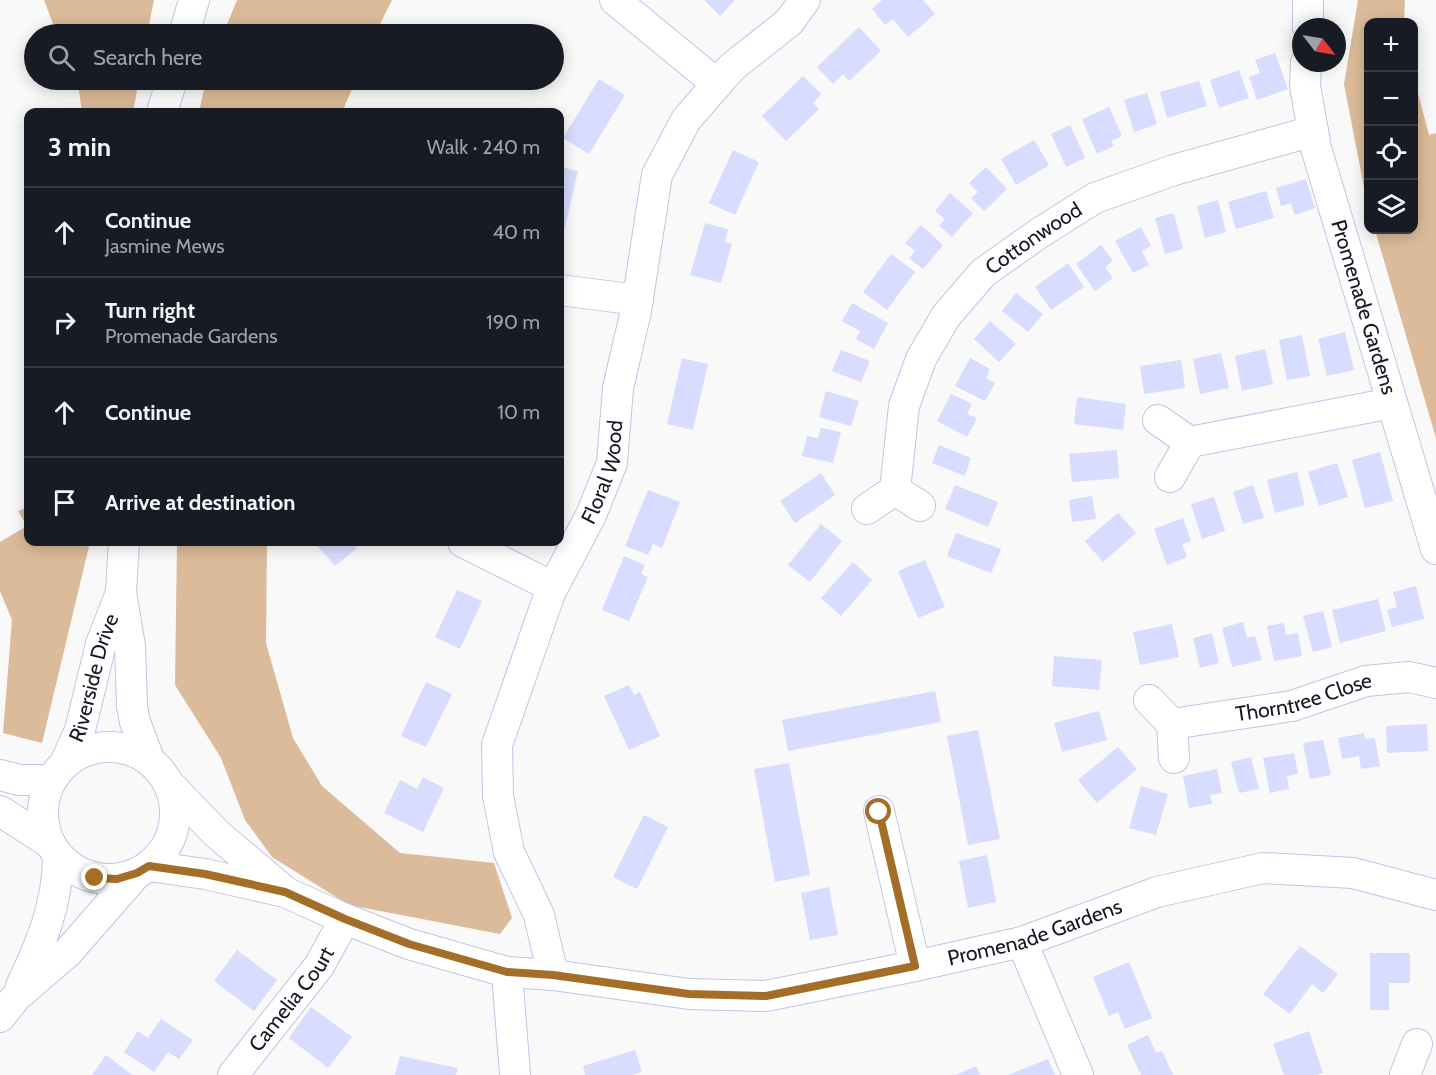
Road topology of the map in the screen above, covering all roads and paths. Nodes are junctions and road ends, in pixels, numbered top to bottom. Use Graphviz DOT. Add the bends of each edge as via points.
graph roads {
  1 [pos="194,0"];
  2 [pos="615,0"];
  3 [pos="805,0"];
  4 [pos="1308,0"];
  5 [pos="1308,18"];
  6 [pos="187,24"];
  7 [pos="1306,72"];
  8 [pos="717,84"];
  9 [pos="169,90"];
  10 [pos="163,108"];
  11 [pos="1313,131"];
  12 [pos="564,291"];
  13 [pos="638,300"];
  14 [pos="1392,403"];
  15 [pos="1158,420"];
  16 [pos="1190,442"];
  17 [pos="1170,477"];
  18 [pos="895,490"];
  19 [pos="920,506"];
  20 [pos="867,509"];
  21 [pos="124,546"];
  22 [pos="471,546"];
  23 [pos="1436,549"];
  24 [pos="553,587"];
  25 [pos="121,592"];
  26 [pos="1436,683"];
  27 [pos="1149,700"];
  28 [pos="1172,724"];
  29 [pos="1174,758"];
  30 [pos="149,759"];
  31 [pos="58,770"];
  32 [pos="0,775"];
  33 [pos="169,784"];
  34 [pos="0,811"];
  35 [pos="879,812"];
  36 [pos="54,850"];
  37 [pos="143,870"];
  38 [pos="285,892"];
  39 [pos="1436,893"];
  40 [pos="345,919"];
  41 [pos="1022,942"];
  42 [pos="915,966"];
  43 [pos="507,972"];
  44 [pos="553,975"];
  45 [pos="8,1007"];
  46 [pos="1417,1044"];
  47 [pos="233,1075"];
  48 [pos="515,1075"];
  49 [pos="1078,1075"];
  50 [pos="1405,1075"];
  1 -- 6 [label="street"];
  2 -- 8 [label="street"];
  3 -- 8 [label="street, Floral Wood" via="789,22 732,67"];
  4 -- 5 [label="street"];
  7 -- 11 [label="street, Promenade Gardens"];
  8 -- 13 [label="street, Floral Wood" via="686,120 657,175"];
  9 -- 10 [label="street"];
  11 -- 14 [label="street, Promenade Gardens"];
  11 -- 18 [label="street, Cottonwood" via="1174,170 1095,198 983,273 946,316 921,359 904,406"];
  12 -- 13 [label="street"];
  13 -- 24 [label="street, Floral Wood" via="618,388 612,464 591,515"];
  14 -- 16 [label="street"];
  14 -- 23 [label="street, Promenade Gardens"];
  15 -- 16 [label="street"];
  16 -- 17 [label="street"];
  18 -- 19 [label="street"];
  18 -- 20 [label="street"];
  21 -- 25 [label="street, Riverside Drive"];
  22 -- 24 [label="street"];
  24 -- 44 [label="street, Floral Wood" via="497,745 498,796 509,852 539,915"];
  25 -- 30 [label="street, Riverside Drive" via="130,646 132,706"];
  25 -- 31 [label="street, Riverside Drive" via="101,644 80,730"];
  26 -- 28 [label="street, Thorntree Close" via="1409,677 1366,681 1292,706"];
  27 -- 28 [label="street"];
  28 -- 29 [label="street"];
  30 -- 31 [label="street" via="129,749 108,746 85,750"];
  30 -- 33 [label="street"];
  31 -- 32 [label="street" via="19,780"];
  31 -- 36 [label="street" via="43,800 43,822"];
  33 -- 37 [label="street" via="175,806 173,829 164,850"];
  33 -- 38 [label="street, Promenade Gardens" via="216,833"];
  34 -- 36 [label="street"];
  35 -- 42 [label="street"];
  36 -- 37 [label="street" via="75,870 95,878 117,879"];
  36 -- 45 [label="street" via="55,898 38,950"];
  37 -- 38 [label="street, Promenade Gardens" via="205,874"];
  37 -- 45 [label="street" via="69,952"];
  38 -- 40 [label="street, Promenade Gardens"];
  39 -- 41 [label="street, Promenade Gardens" via="1353,873 1263,868 1157,891"];
  40 -- 43 [label="street, Promenade Gardens" via="409,944"];
  40 -- 47 [label="street, Camelia Court" via="319,966"];
  41 -- 42 [label="street, Promenade Gardens"];
  41 -- 49 [label="street"];
  42 -- 44 [label="street, Promenade Gardens" via="766,996 689,994"];
  43 -- 44 [label="street, Promenade Gardens"];
  43 -- 48 [label="street"];
  46 -- 50 [label="street"];
}
